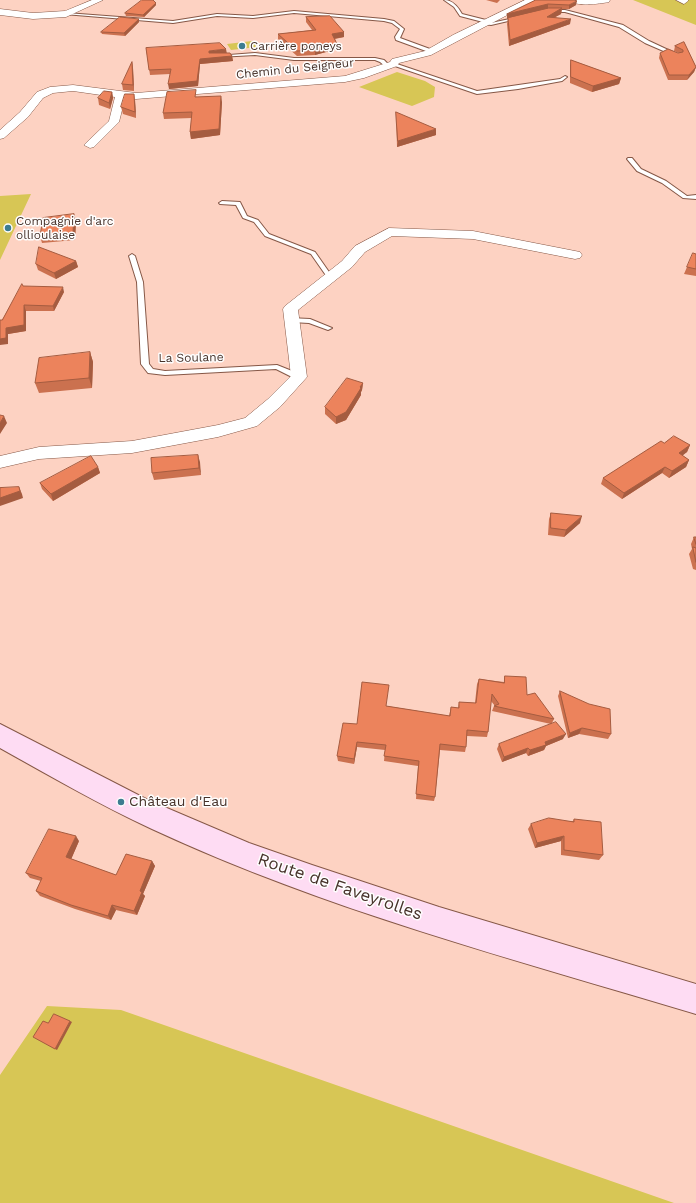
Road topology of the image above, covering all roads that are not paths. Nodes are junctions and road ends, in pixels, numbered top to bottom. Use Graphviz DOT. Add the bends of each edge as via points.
graph roads {
  1 [pos="99,0"];
  2 [pos="446,0"];
  3 [pos="532,0"];
  4 [pos="571,0"];
  5 [pos="606,0"];
  6 [pos="0,12"];
  7 [pos="541,12"];
  8 [pos="66,14"];
  9 [pos="527,16"];
  10 [pos="485,23"];
  11 [pos="428,53"];
  12 [pos="679,56"];
  13 [pos="212,57"];
  14 [pos="391,65"];
  15 [pos="565,78"];
  16 [pos="120,96"];
  17 [pos="0,136"];
  18 [pos="90,146"];
  19 [pos="630,159"];
  20 [pos="696,197"];
  21 [pos="222,203"];
  22 [pos="575,255"];
  23 [pos="132,256"];
  24 [pos="332,277"];
  25 [pos="292,320"];
  26 [pos="328,328"];
  27 [pos="299,376"];
  28 [pos="0,462"];
  29 [pos="0,735"];
  30 [pos="696,999"];
  1 -- 8 [label="street"];
  2 -- 10 [label="lane" via="455,6 461,15"];
  3 -- 10 [label="street, Chemin du Seigneur"];
  4 -- 5 [label="street"];
  6 -- 8 [label="street" via="33,16"];
  7 -- 12 [label="lane" via="565,11 621,26 647,42"];
  8 -- 11 [label="lane" via="173,22 217,15 253,17 294,12 384,20 393,22 402,29 398,39 424,47"];
  9 -- 10 [label="lane"];
  10 -- 11 [label="street, Chemin du Seigneur"];
  11 -- 14 [label="street, Chemin du Seigneur" via="395,61"];
  13 -- 14 [label="lane" via="255,54 294,59 375,59"];
  14 -- 15 [label="lane" via="477,93"];
  14 -- 16 [label="street, Chemin du Seigneur" via="360,76 316,82"];
  16 -- 17 [label="street, Chemin du Seigneur" via="66,87 54,88 41,94"];
  16 -- 18 [label="street" via="114,122"];
  19 -- 20 [label="lane" via="639,170 664,182 685,197"];
  21 -- 24 [label="lane" via="238,203 245,217 256,222 267,235 313,253"];
  22 -- 24 [label="street" via="473,235 390,232 360,249"];
  23 -- 27 [label="lane, La Soulane" via="140,282 145,364 151,370 165,373 277,367"];
  24 -- 25 [label="street" via="290,309"];
  25 -- 26 [label="lane" via="310,321"];
  25 -- 27 [label="street"];
  27 -- 28 [label="street" via="274,403 251,422 218,431 132,447 38,453"];
  29 -- 30 [label="main road, Route de Faveyrolles" via="121,802 187,832 375,901"];
}
